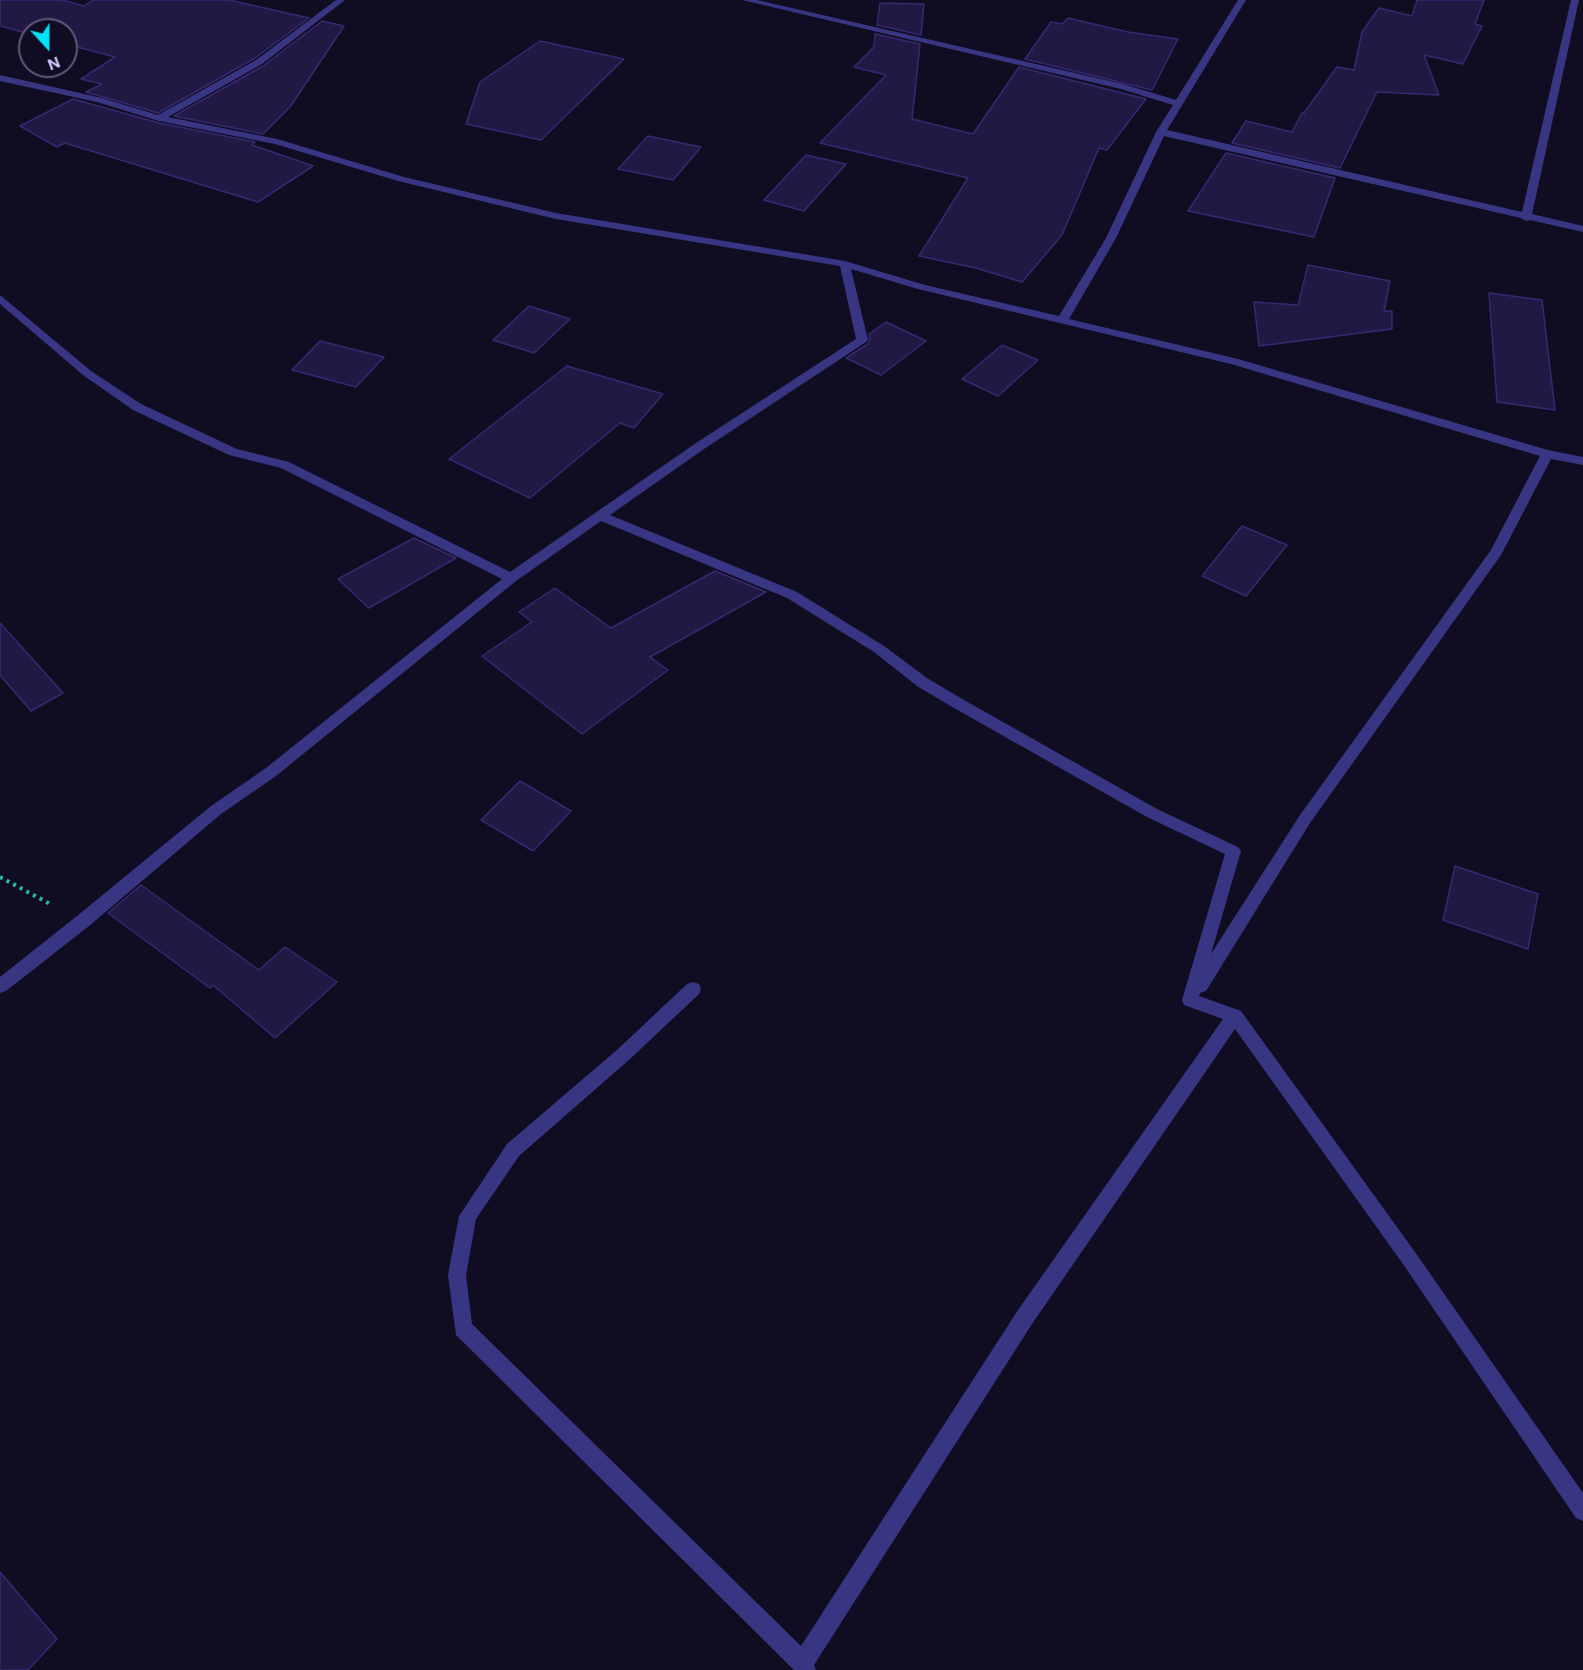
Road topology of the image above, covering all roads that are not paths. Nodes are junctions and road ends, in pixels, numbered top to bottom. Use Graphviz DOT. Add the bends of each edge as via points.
graph roads {
  1 [pos="341,0"];
  2 [pos="746,0"];
  3 [pos="1242,0"];
  4 [pos="1575,0"];
  5 [pos="0,78"];
  6 [pos="1178,104"];
  7 [pos="159,118"];
  8 [pos="1161,132"];
  9 [pos="1526,218"];
  10 [pos="1583,229"];
  11 [pos="845,264"];
  12 [pos="0,298"];
  13 [pos="1062,321"];
  14 [pos="1547,454"];
  15 [pos="1583,461"];
  16 [pos="600,516"];
  17 [pos="511,578"];
  18 [pos="0,986"];
  19 [pos="693,989"];
  20 [pos="1190,1000"];
  21 [pos="1235,1016"];
  22 [pos="1583,1511"];
  23 [pos="804,1667"];
  1 -- 7 [label="street" via="259,62"];
  2 -- 6 [label="street" via="1123,87"];
  3 -- 6 [label="street"];
  4 -- 9 [label="street"];
  5 -- 7 [label="street"];
  6 -- 8 [label="street"];
  7 -- 11 [label="street" via="277,142 401,179 556,216"];
  8 -- 9 [label="street"];
  8 -- 13 [label="street" via="1110,238"];
  9 -- 10 [label="street"];
  11 -- 13 [label="street"];
  11 -- 16 [label="street" via="862,340"];
  12 -- 17 [label="street" via="87,373 136,407 233,452 285,465"];
  13 -- 14 [label="street" via="1234,361"];
  14 -- 15 [label="street"];
  14 -- 20 [label="street" via="1496,552 1305,819"];
  16 -- 17 [label="street"];
  16 -- 20 [label="street" via="792,595 959,704 1152,813 1233,850"];
  17 -- 18 [label="street"];
  19 -- 23 [label="street" via="513,1150 468,1216 457,1275 463,1328"];
  20 -- 21 [label="street"];
  21 -- 22 [label="street" via="1409,1258"];
  21 -- 23 [label="street" via="1024,1317"];
}
